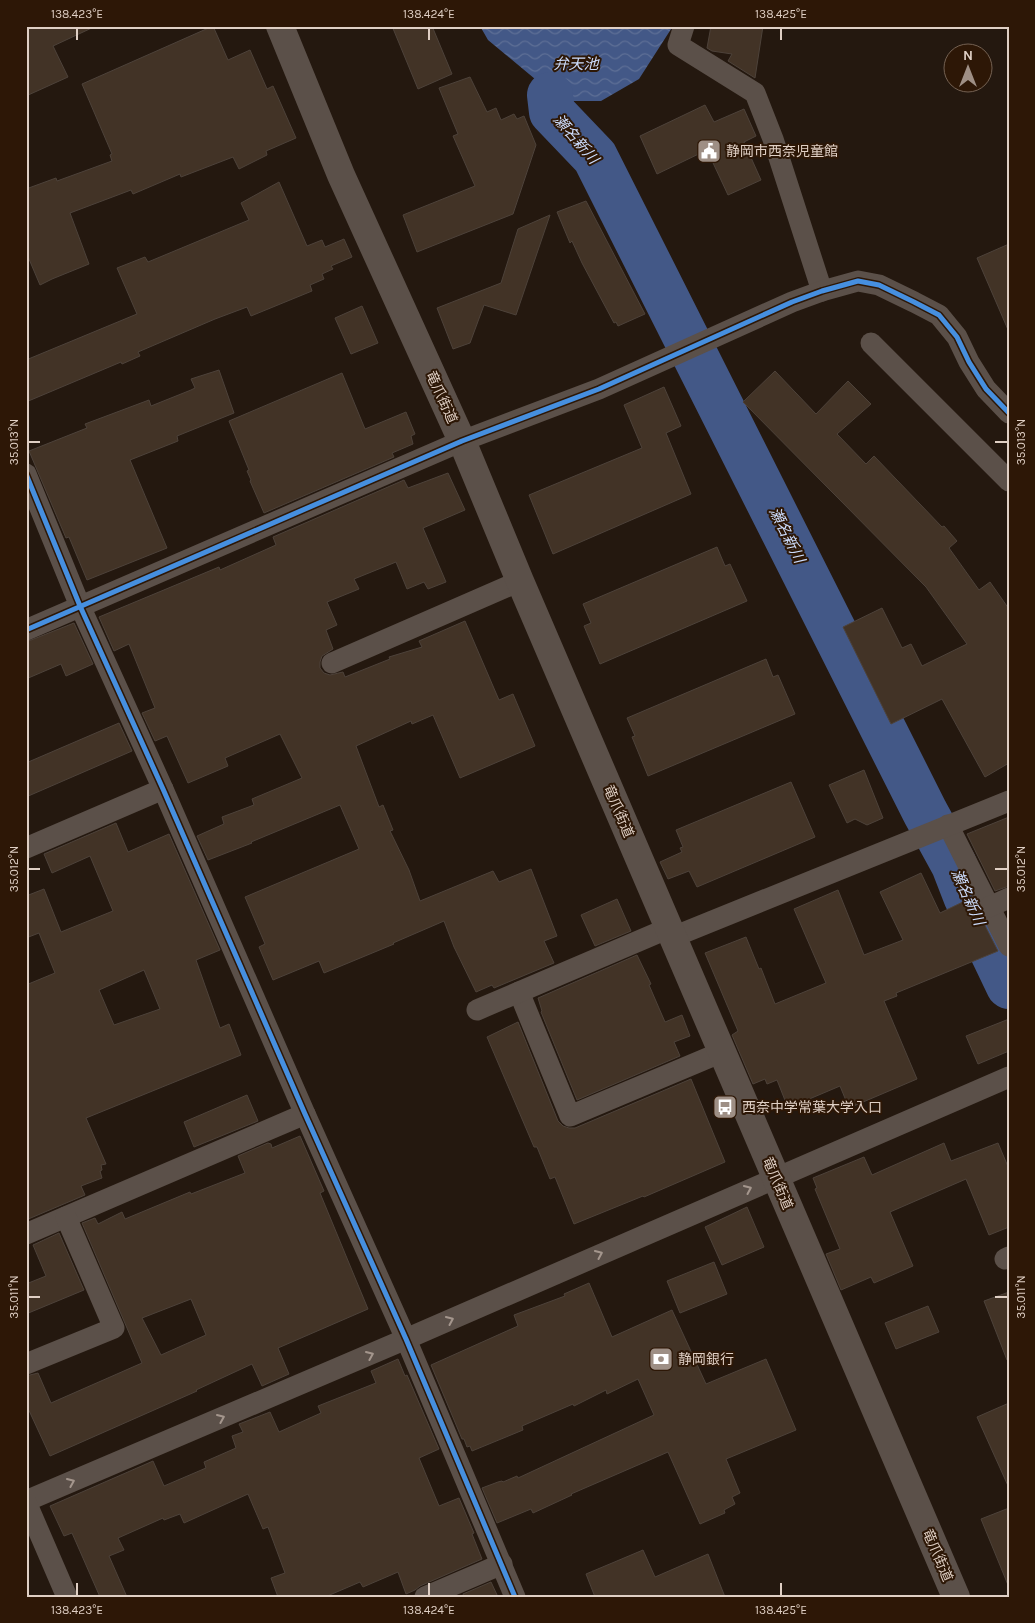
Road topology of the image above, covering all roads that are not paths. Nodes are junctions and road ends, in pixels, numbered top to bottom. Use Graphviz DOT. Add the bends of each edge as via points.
graph roads {
  1 [pos="280,26"];
  2 [pos="684,26"];
  3 [pos="822,291"];
  4 [pos="871,343"];
  5 [pos="1009,413"];
  6 [pos="462,441"];
  7 [pos="26,474"];
  8 [pos="1009,481"];
  9 [pos="520,581"];
  10 [pos="80,606"];
  11 [pos="26,630"];
  12 [pos="332,663"];
  13 [pos="163,789"];
  14 [pos="1009,800"];
  15 [pos="948,825"];
  16 [pos="26,848"];
  17 [pos="1009,898"];
  18 [pos="989,907"];
  19 [pos="671,933"];
  20 [pos="1009,946"];
  21 [pos="519,992"];
  22 [pos="477,1010"];
  23 [pos="722,1052"];
  24 [pos="1009,1076"];
  25 [pos="305,1114"];
  26 [pos="776,1177"];
  27 [pos="66,1217"];
  28 [pos="26,1234"];
  29 [pos="406,1339"];
  30 [pos="26,1364"];
  31 [pos="28,1508"];
  32 [pos="502,1564"];
  33 [pos="67,1597"];
  34 [pos="425,1597"];
  35 [pos="515,1597"];
  36 [pos="956,1597"];
  1 -- 6 [label="main road, 竜爪街道" via="341,175"];
  2 -- 3 [label="street" via="678,45 755,93"];
  3 -- 5 [label="street" via="858,281 879,285 939,315 957,337 986,389"];
  3 -- 6 [label="street" via="599,389"];
  4 -- 8 [label="street"];
  6 -- 9 [label="main road, 竜爪街道"];
  6 -- 10 [label="street"];
  7 -- 10 [label="street"];
  9 -- 12 [label="street"];
  9 -- 19 [label="main road, 竜爪街道"];
  10 -- 11 [label="street"];
  10 -- 13 [label="street"];
  13 -- 16 [label="street"];
  13 -- 25 [label="street"];
  14 -- 15 [label="street"];
  15 -- 18 [label="street"];
  15 -- 19 [label="street"];
  17 -- 18 [label="street"];
  18 -- 20 [label="street"];
  19 -- 21 [label="street"];
  19 -- 23 [label="main road, 竜爪街道"];
  21 -- 22 [label="street"];
  21 -- 23 [label="street" via="570,1116"];
  23 -- 26 [label="main road, 竜爪街道"];
  24 -- 26 [label="street"];
  25 -- 27 [label="street"];
  25 -- 29 [label="street"];
  29 -- 26 [label="street, one-way"];
  26 -- 36 [label="main road, 竜爪街道"];
  27 -- 28 [label="street"];
  27 -- 30 [label="street" via="114,1328"];
  31 -- 29 [label="street, one-way"];
  29 -- 32 [label="street"];
  31 -- 33 [label="street"];
  32 -- 34 [label="street"];
  32 -- 35 [label="street"];
}
